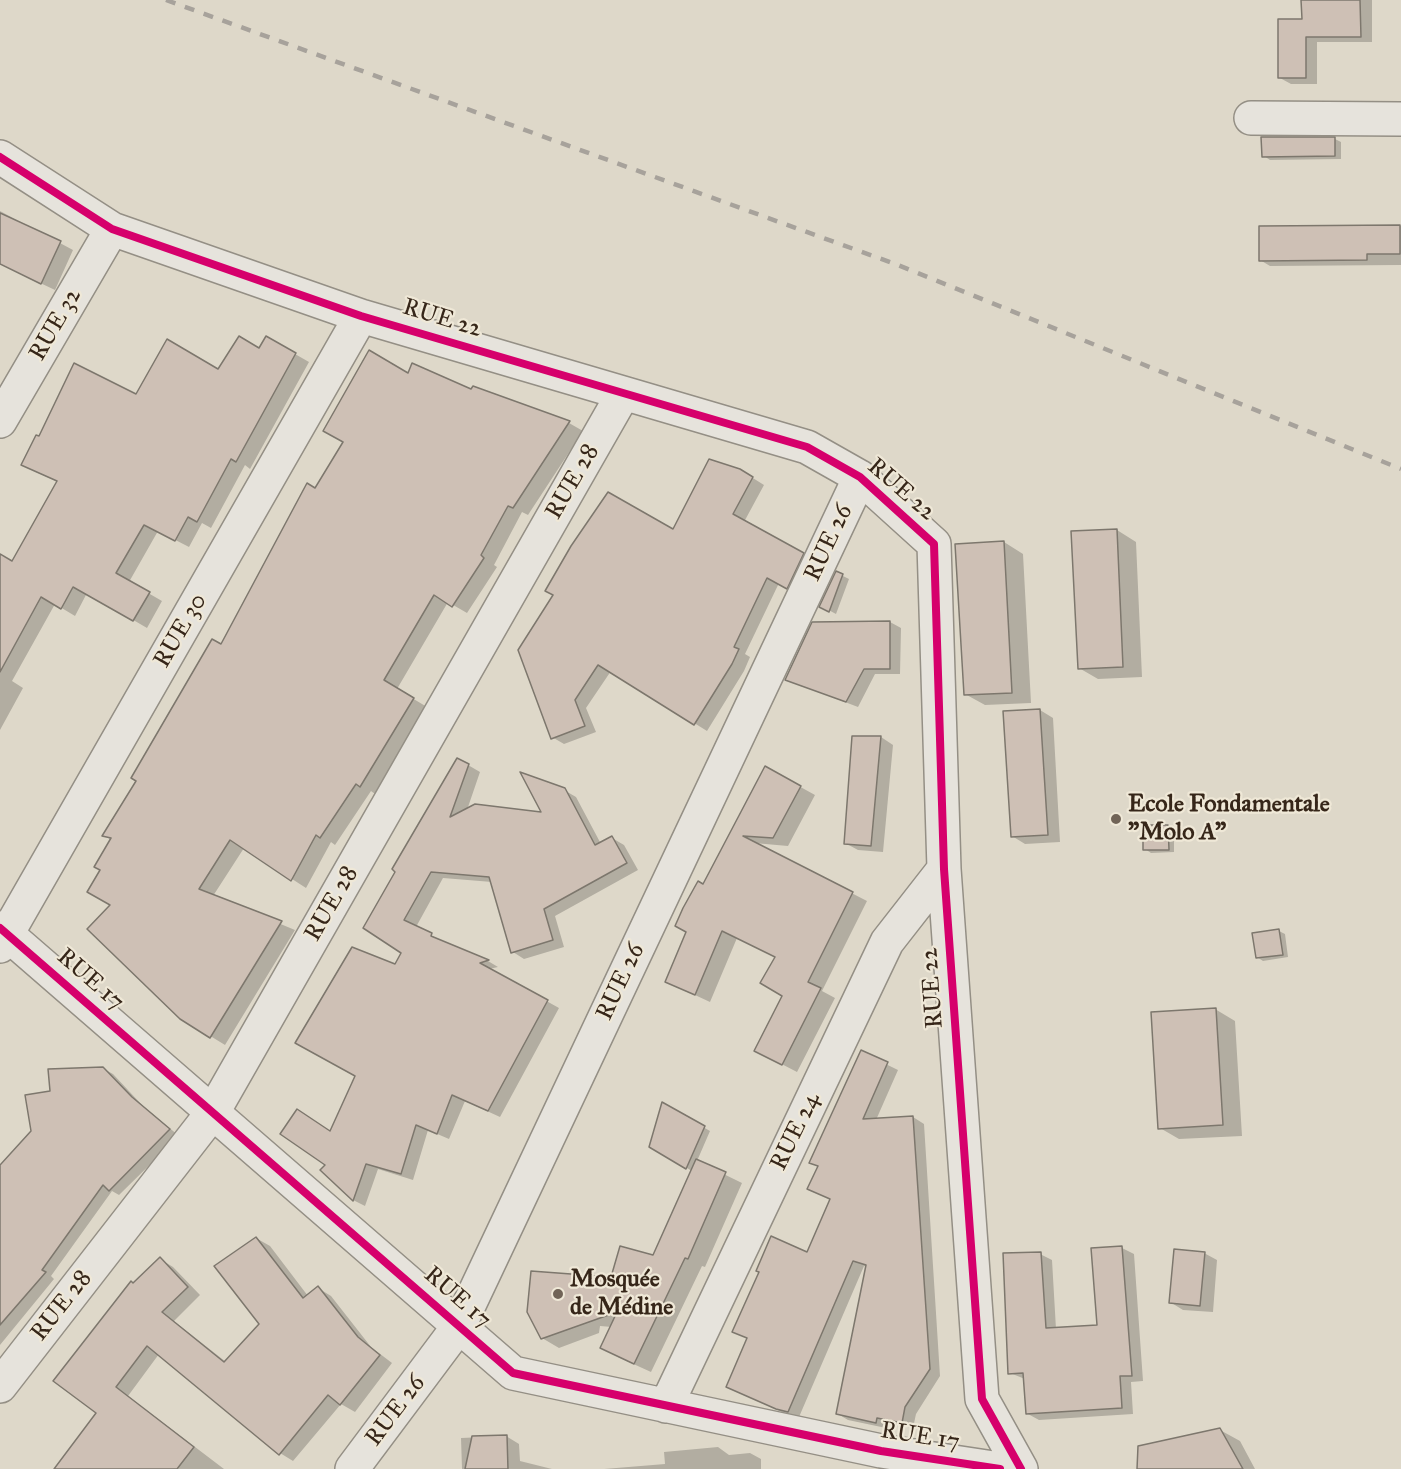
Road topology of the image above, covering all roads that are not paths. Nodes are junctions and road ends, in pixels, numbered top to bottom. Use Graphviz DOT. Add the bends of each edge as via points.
graph roads {
  1 [pos="1251,118"];
  2 [pos="1401,119"];
  3 [pos="0,157"];
  4 [pos="112,229"];
  5 [pos="361,316"];
  6 [pos="623,394"];
  7 [pos="0,421"];
  8 [pos="860,477"];
  9 [pos="944,869"];
  10 [pos="3,936"];
  11 [pos="213,1112"];
  12 [pos="459,1326"];
  13 [pos="0,1386"];
  14 [pos="666,1406"];
  15 [pos="352,1469"];
  16 [pos="1000,1469"];
  17 [pos="1021,1469"];
  1 -- 2 [label="street"];
  3 -- 4 [label="street, RUE 22"];
  4 -- 5 [label="street, RUE 22"];
  4 -- 7 [label="street, RUE 32"];
  5 -- 6 [label="street, RUE 22"];
  5 -- 10 [label="street, RUE 30"];
  6 -- 8 [label="street, RUE 22" via="807,447"];
  6 -- 11 [label="street, RUE 28"];
  8 -- 9 [label="street, RUE 22" via="934,544"];
  8 -- 12 [label="street, RUE 26"];
  9 -- 14 [label="street, RUE 24" via="887,942"];
  9 -- 17 [label="street, RUE 22" via="982,1399"];
  10 -- 11 [label="street, RUE 17"];
  11 -- 12 [label="street, RUE 17"];
  11 -- 13 [label="street, RUE 28"];
  12 -- 14 [label="street, RUE 17" via="513,1373"];
  12 -- 15 [label="street, RUE 26"];
  14 -- 16 [label="street, RUE 17" via="881,1451"];
}
